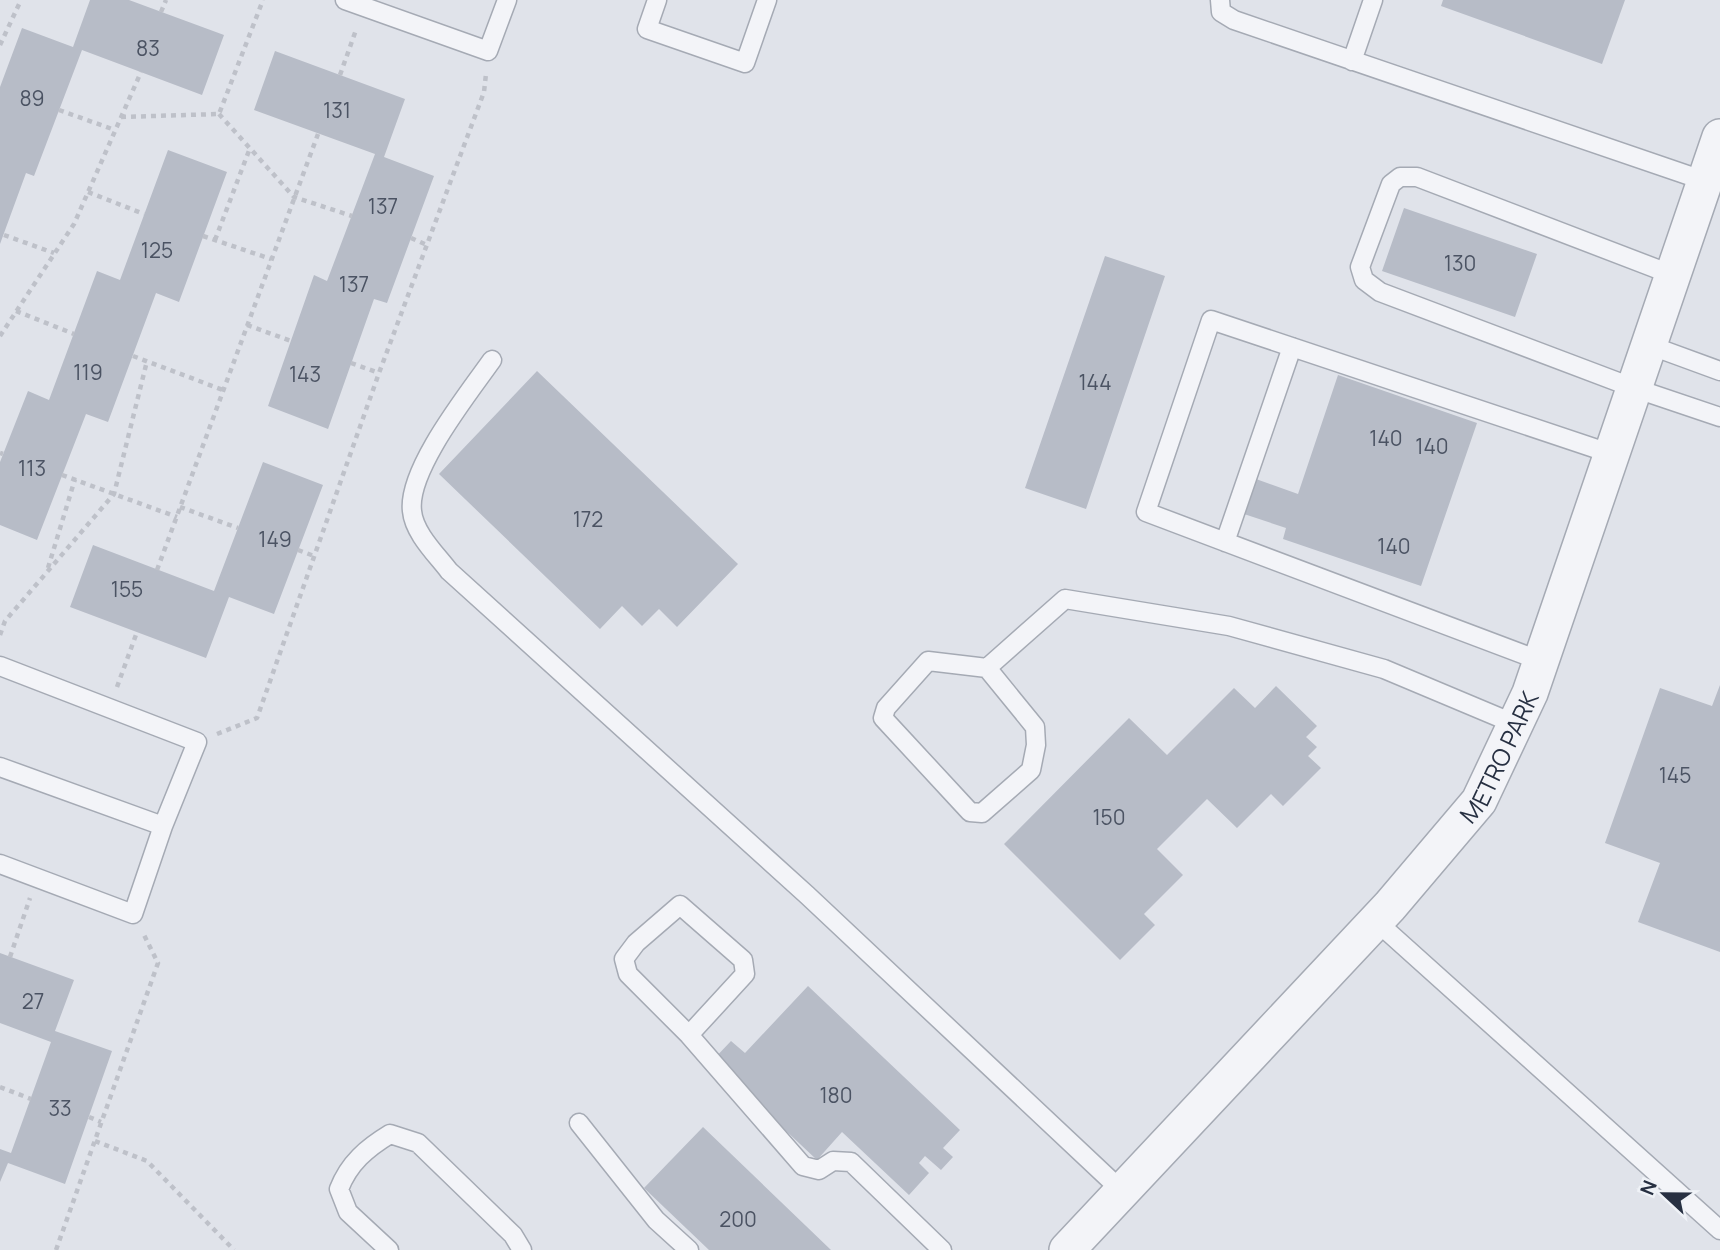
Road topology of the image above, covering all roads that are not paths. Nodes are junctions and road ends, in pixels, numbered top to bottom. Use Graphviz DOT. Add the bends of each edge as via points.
graph roads {
  1 [pos="345,0"];
  2 [pos="507,0"];
  3 [pos="657,0"];
  4 [pos="767,0"];
  5 [pos="1220,0"];
  6 [pos="1373,0"];
  7 [pos="1352,61"];
  8 [pos="1720,136"];
  9 [pos="1705,181"];
  10 [pos="1673,275"];
  11 [pos="1648,345"];
  12 [pos="1292,347"];
  13 [pos="492,360"];
  14 [pos="1720,372"];
  15 [pos="1634,388"];
  16 [pos="1720,417"];
  17 [pos="1612,454"];
  18 [pos="1225,542"];
  19 [pos="1541,662"];
  20 [pos="0,666"];
  21 [pos="987,668"];
  22 [pos="1516,723"];
  23 [pos="0,767"];
  24 [pos="163,826"];
  25 [pos="0,864"];
  26 [pos="1376,922"];
  27 [pos="690,1035"];
  28 [pos="579,1123"];
  29 [pos="1122,1191"];
  30 [pos="1720,1230"];
  31 [pos="389,1250"];
  32 [pos="522,1250"];
  33 [pos="689,1250"];
  34 [pos="942,1250"];
  35 [pos="1067,1250"];
  1 -- 2 [label="lane" via="488,51"];
  3 -- 4 [label="lane" via="647,29 745,63"];
  5 -- 7 [label="lane" via="1221,12 1234,20"];
  6 -- 7 [label="lane"];
  7 -- 9 [label="lane"];
  8 -- 9 [label="street, METRO PARK"];
  9 -- 10 [label="street, METRO PARK"];
  10 -- 11 [label="street, METRO PARK"];
  10 -- 15 [label="lane" via="1417,177 1400,177 1391,184 1360,267 1364,280 1380,292"];
  11 -- 14 [label="lane"];
  11 -- 15 [label="street, METRO PARK"];
  12 -- 17 [label="lane"];
  12 -- 18 [label="lane"];
  12 -- 18 [label="lane" via="1211,320 1206,333 1146,512"];
  13 -- 29 [label="lane" via="443,429 415,483 411,512 423,538 449,571 807,895"];
  15 -- 16 [label="lane"];
  15 -- 17 [label="street, METRO PARK"];
  17 -- 19 [label="street, METRO PARK"];
  18 -- 19 [label="lane"];
  19 -- 22 [label="street, METRO PARK"];
  20 -- 24 [label="lane" via="197,742"];
  21 -- 21 [label="lane" via="928,661 886,708 883,718 970,812 982,813 1031,771 1036,746 1035,727"];
  21 -- 22 [label="lane" via="1065,599 1229,626 1384,669"];
  22 -- 26 [label="street, METRO PARK" via="1479,801"];
  23 -- 24 [label="lane"];
  24 -- 25 [label="lane" via="133,914"];
  26 -- 29 [label="street, METRO PARK"];
  26 -- 30 [label="lane"];
  27 -- 27 [label="lane" via="628,974 624,959 680,905 743,960 745,974"];
  27 -- 34 [label="lane" via="803,1166 818,1170 833,1161 850,1162"];
  28 -- 33 [label="lane" via="656,1220"];
  29 -- 35 [label="street, METRO PARK"];
  31 -- 32 [label="lane" via="348,1212 339,1189 365,1150 390,1133 418,1143"];
}
